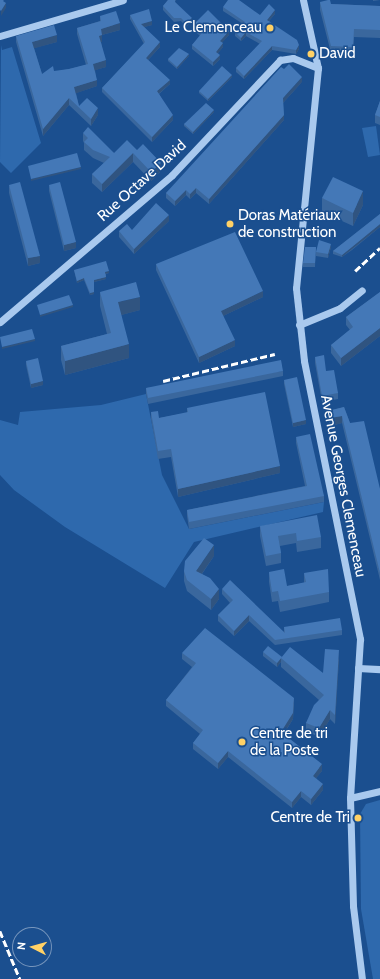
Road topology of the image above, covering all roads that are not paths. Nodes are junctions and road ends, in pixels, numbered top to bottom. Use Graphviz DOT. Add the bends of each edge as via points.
graph roads {
  1 [pos="123,0"];
  2 [pos="303,0"];
  3 [pos="0,36"];
  4 [pos="318,68"];
  5 [pos="362,290"];
  6 [pos="0,322"];
  7 [pos="299,325"];
  8 [pos="358,668"];
  9 [pos="380,669"];
  10 [pos="380,791"];
  11 [pos="350,798"];
  12 [pos="362,979"];
  1 -- 3 [label="street"];
  2 -- 4 [label="street, Avenue Georges Clemenceau"];
  4 -- 6 [label="street, Rue Octave David" via="293,58 280,60 175,172"];
  4 -- 7 [label="street, Avenue Georges Clemenceau" via="295,264"];
  5 -- 7 [label="street" via="340,308"];
  7 -- 8 [label="street, Avenue Georges Clemenceau" via="360,639"];
  8 -- 9 [label="street"];
  8 -- 11 [label="street, Avenue Georges Clemenceau"];
  10 -- 11 [label="street"];
  11 -- 12 [label="street, Avenue Georges Clemenceau" via="353,906"];
}
